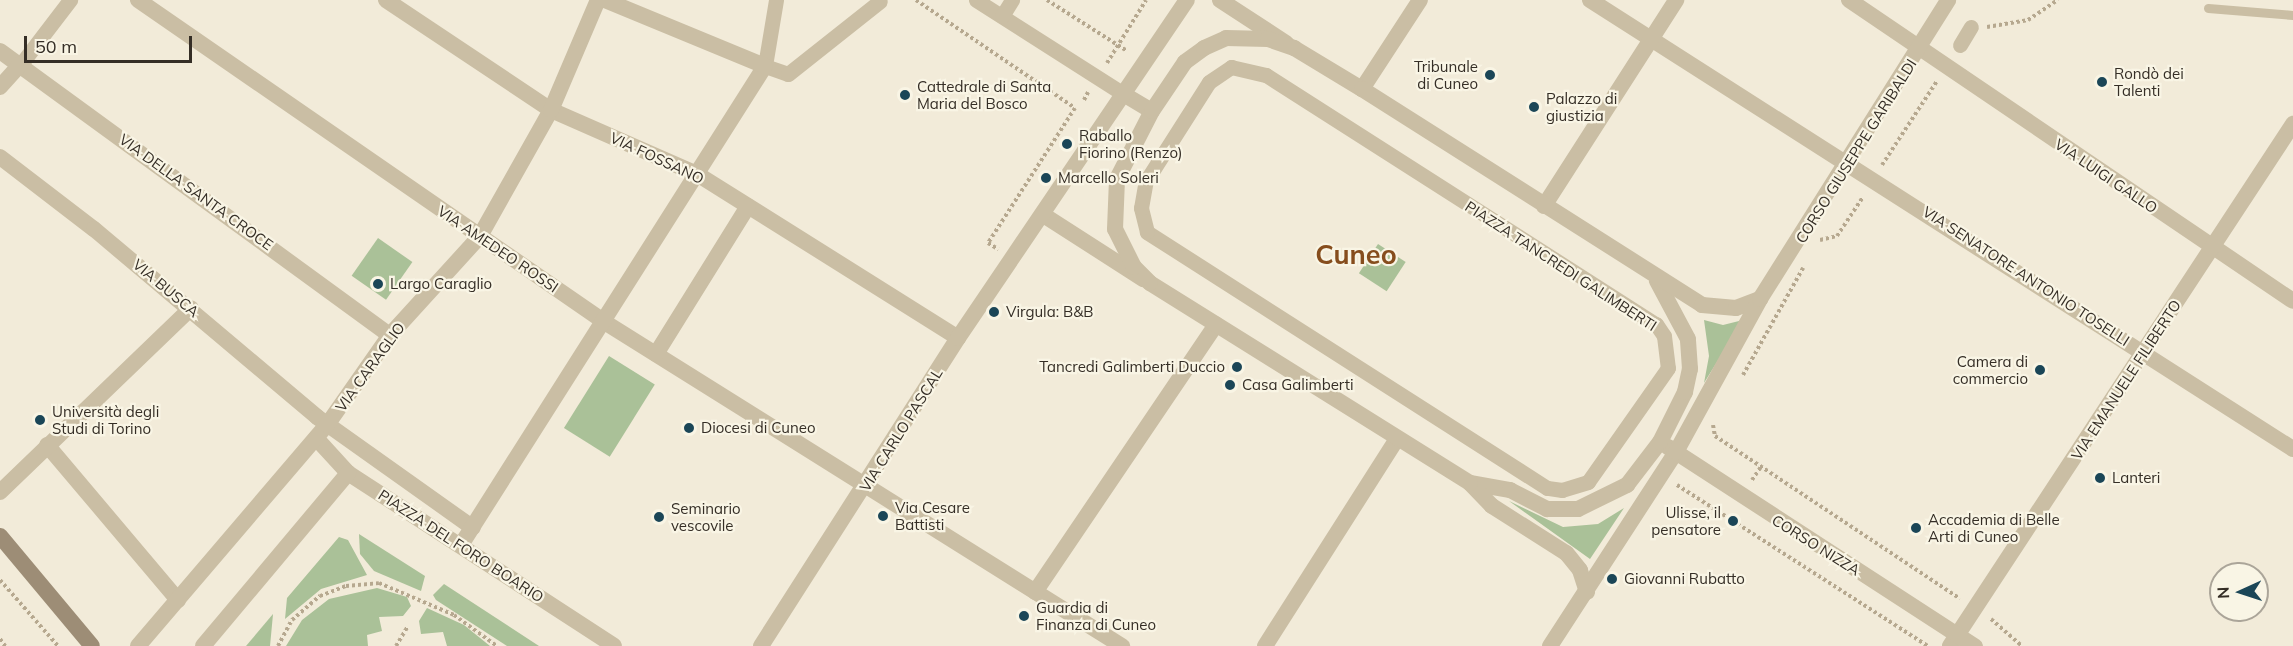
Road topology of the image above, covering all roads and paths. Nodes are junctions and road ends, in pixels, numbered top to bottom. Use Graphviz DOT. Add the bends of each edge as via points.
graph roads {
  1 [pos="70,0"];
  2 [pos="138,0"];
  3 [pos="386,0"];
  4 [pos="598,0"];
  5 [pos="605,0"];
  6 [pos="776,0"];
  7 [pos="916,0"];
  8 [pos="976,0"];
  9 [pos="1012,0"];
  10 [pos="1047,0"];
  11 [pos="1146,0"];
  12 [pos="1187,0"];
  13 [pos="1220,0"];
  14 [pos="1420,0"];
  15 [pos="1590,0"];
  16 [pos="1676,0"];
  17 [pos="1849,0"];
  18 [pos="1948,0"];
  19 [pos="2058,0"];
  20 [pos="880,1"];
  21 [pos="2208,8"];
  22 [pos="2293,15"];
  23 [pos="1002,16"];
  24 [pos="1971,27"];
  25 [pos="1651,38"];
  26 [pos="1119,45"];
  27 [pos="1959,45"];
  28 [pos="1294,48"];
  29 [pos="1920,50"];
  30 [pos="0,51"];
  31 [pos="1127,51"];
  32 [pos="1113,54"];
  33 [pos="21,64"];
  34 [pos="765,66"];
  35 [pos="1936,81"];
  36 [pos="0,87"];
  37 [pos="1362,89"];
  38 [pos="1125,95"];
  39 [pos="551,110"];
  40 [pos="1152,111"];
  41 [pos="2293,124"];
  42 [pos="0,157"];
  43 [pos="1883,163"];
  44 [pos="1849,164"];
  45 [pos="1152,170"];
  46 [pos="697,174"];
  47 [pos="1866,192"];
  48 [pos="748,206"];
  49 [pos="1544,206"];
  50 [pos="1045,216"];
  51 [pos="480,236"];
  52 [pos="1816,241"];
  53 [pos="998,249"];
  54 [pos="2212,249"];
  55 [pos="1804,260"];
  56 [pos="1655,278"];
  57 [pos="1150,284"];
  58 [pos="1760,299"];
  59 [pos="2293,301"];
  60 [pos="191,308"];
  61 [pos="606,323"];
  62 [pos="1216,325"];
  63 [pos="390,335"];
  64 [pos="958,338"];
  65 [pos="2145,353"];
  66 [pos="656,354"];
  67 [pos="1737,384"];
  68 [pos="1716,418"];
  69 [pos="322,431"];
  70 [pos="1397,439"];
  71 [pos="1660,442"];
  72 [pos="47,446"];
  73 [pos="2293,449"];
  74 [pos="1676,452"];
  75 [pos="348,473"];
  76 [pos="1470,483"];
  77 [pos="867,484"];
  78 [pos="0,492"];
  79 [pos="1669,492"];
  80 [pos="473,528"];
  81 [pos="0,537"];
  82 [pos="461,545"];
  83 [pos="0,580"];
  84 [pos="1035,592"];
  85 [pos="1587,592"];
  86 [pos="178,600"];
  87 [pos="1975,608"];
  88 [pos="408,626"];
  89 [pos="0,639"];
  90 [pos="1954,640"];
  91 [pos="5,646"];
  92 [pos="58,646"];
  93 [pos="92,646"];
  94 [pos="138,646"];
  95 [pos="203,646"];
  96 [pos="278,646"];
  97 [pos="396,646"];
  98 [pos="497,646"];
  99 [pos="614,646"];
  100 [pos="761,646"];
  101 [pos="1122,646"];
  102 [pos="1265,646"];
  103 [pos="1550,646"];
  104 [pos="1928,646"];
  105 [pos="1975,646"];
  106 [pos="2022,646"];
  1 -- 33 [label="street"];
  2 -- 51 [label="street, VIA AMEDEO ROSSI"];
  3 -- 39 [label="street, VIA FOSSANO"];
  4 -- 39 [label="street, VIA CARAGLIO"];
  5 -- 34 [label="street"];
  6 -- 34 [label="street"];
  7 -- 53 [label="path" via="1076,108 988,243"];
  8 -- 23 [label="street"];
  9 -- 23 [label="street"];
  10 -- 26 [label="path"];
  11 -- 26 [label="path"];
  12 -- 38 [label="street"];
  13 -- 28 [label="street, PIAZZA TANCREDI GALIMBERTI"];
  14 -- 37 [label="street"];
  15 -- 25 [label="street, VIA SENATORE ANTONIO TOSELLI"];
  16 -- 25 [label="street"];
  17 -- 29 [label="street, VIA LUIGI GALLO"];
  18 -- 29 [label="street, CORSO GIUSEPPE GARIBALDI"];
  19 -- 24 [label="path" via="2028,20"];
  20 -- 34 [label="street" via="788,74"];
  21 -- 22 [label="lane"];
  23 -- 38 [label="street"];
  24 -- 27 [label="street"];
  25 -- 44 [label="street, VIA SENATORE ANTONIO TOSELLI"];
  25 -- 49 [label="street"];
  26 -- 31 [label="path"];
  26 -- 32 [label="path"];
  28 -- 37 [label="street, PIAZZA TANCREDI GALIMBERTI"];
  28 -- 40 [label="street, PIAZZA TANCREDI GALIMBERTI" via="1258,38 1226,38 1185,62"];
  29 -- 44 [label="street, CORSO GIUSEPPE GARIBALDI"];
  29 -- 54 [label="street, VIA LUIGI GALLO"];
  30 -- 33 [label="street, VIA DELLA SANTA CROCE"];
  33 -- 36 [label="street"];
  33 -- 63 [label="street, VIA DELLA SANTA CROCE"];
  34 -- 46 [label="street"];
  35 -- 43 [label="path"];
  37 -- 49 [label="street, PIAZZA TANCREDI GALIMBERTI"];
  38 -- 40 [label="street"];
  38 -- 50 [label="street"];
  39 -- 46 [label="street, VIA FOSSANO"];
  39 -- 51 [label="street, VIA CARAGLIO"];
  40 -- 57 [label="street, PIAZZA TANCREDI GALIMBERTI" via="1127,153 1114,206 1124,253"];
  41 -- 54 [label="street, VIA EMANUELE FILIBERTO"];
  42 -- 60 [label="street, VIA BUSCA"];
  44 -- 58 [label="street, CORSO GIUSEPPE GARIBALDI"];
  44 -- 65 [label="street, VIA SENATORE ANTONIO TOSELLI"];
  45 -- 45 [label="street, PIAZZA TANCREDI GALIMBERTI" via="1209,82 1231,67 1248,67 1656,324 1664,336 1668,368 1588,482 1562,490 1547,488 1159,243 1147,232 1141,207"];
  46 -- 48 [label="street, VIA FOSSANO"];
  46 -- 61 [label="street"];
  47 -- 52 [label="path" via="1837,236"];
  48 -- 64 [label="street, VIA FOSSANO"];
  48 -- 66 [label="street"];
  49 -- 56 [label="street, PIAZZA TANCREDI GALIMBERTI"];
  50 -- 57 [label="street, PIAZZA TANCREDI GALIMBERTI"];
  50 -- 64 [label="street, VIA CARLO PASCAL"];
  51 -- 61 [label="street, VIA AMEDEO ROSSI"];
  51 -- 63 [label="street, VIA CARAGLIO"];
  54 -- 59 [label="street, VIA LUIGI GALLO"];
  54 -- 65 [label="street, VIA EMANUELE FILIBERTO"];
  55 -- 67 [label="path" via="1803,278"];
  56 -- 58 [label="street, PIAZZA TANCREDI GALIMBERTI" via="1702,305 1736,308"];
  56 -- 71 [label="street, PIAZZA TANCREDI GALIMBERTI" via="1688,339 1690,369 1685,392"];
  57 -- 62 [label="street, PIAZZA TANCREDI GALIMBERTI"];
  58 -- 74 [label="street"];
  60 -- 69 [label="street, VIA BUSCA"];
  60 -- 72 [label="street"];
  61 -- 66 [label="street, VIA AMEDEO ROSSI"];
  61 -- 80 [label="street"];
  62 -- 70 [label="street, PIAZZA TANCREDI GALIMBERTI"];
  62 -- 84 [label="street"];
  63 -- 69 [label="street, VIA CARAGLIO"];
  64 -- 77 [label="street, VIA CARLO PASCAL"];
  65 -- 73 [label="street, VIA SENATORE ANTONIO TOSELLI"];
  65 -- 87 [label="street, VIA EMANUELE FILIBERTO"];
  66 -- 77 [label="street, VIA AMEDEO ROSSI"];
  68 -- 87 [label="path" via="1715,436"];
  69 -- 75 [label="street, PIAZZA DEL FORO BOARIO"];
  69 -- 80 [label="street, PIAZZA DEL FORO BOARIO"];
  69 -- 86 [label="street, VIA CARAGLIO"];
  70 -- 76 [label="street, PIAZZA TANCREDI GALIMBERTI"];
  70 -- 102 [label="street"];
  71 -- 74 [label="street, CORSO NIZZA"];
  71 -- 76 [label="street, PIAZZA TANCREDI GALIMBERTI" via="1627,485 1578,509 1547,509 1510,490"];
  72 -- 78 [label="street"];
  72 -- 86 [label="street"];
  74 -- 85 [label="street"];
  74 -- 90 [label="street, CORSO NIZZA"];
  75 -- 82 [label="street, PIAZZA DEL FORO BOARIO"];
  75 -- 95 [label="street"];
  76 -- 85 [label="street, PIAZZA TANCREDI GALIMBERTI" via="1492,506 1566,553 1580,570"];
  77 -- 84 [label="street"];
  77 -- 100 [label="street, VIA CARLO PASCAL"];
  79 -- 104 [label="path" via="1681,484"];
  80 -- 82 [label="street"];
  81 -- 93 [label="main road"];
  82 -- 99 [label="street, PIAZZA DEL FORO BOARIO"];
  83 -- 92 [label="path"];
  84 -- 101 [label="street"];
  85 -- 103 [label="street"];
  86 -- 94 [label="street, VIA CARAGLIO"];
  87 -- 90 [label="street, VIA EMANUELE FILIBERTO"];
  87 -- 106 [label="path"];
  88 -- 97 [label="path"];
  89 -- 91 [label="path"];
  90 -- 105 [label="street, CORSO NIZZA"];
  96 -- 98 [label="path" via="292,620 320,596 346,585 379,583 454,615"];
}
